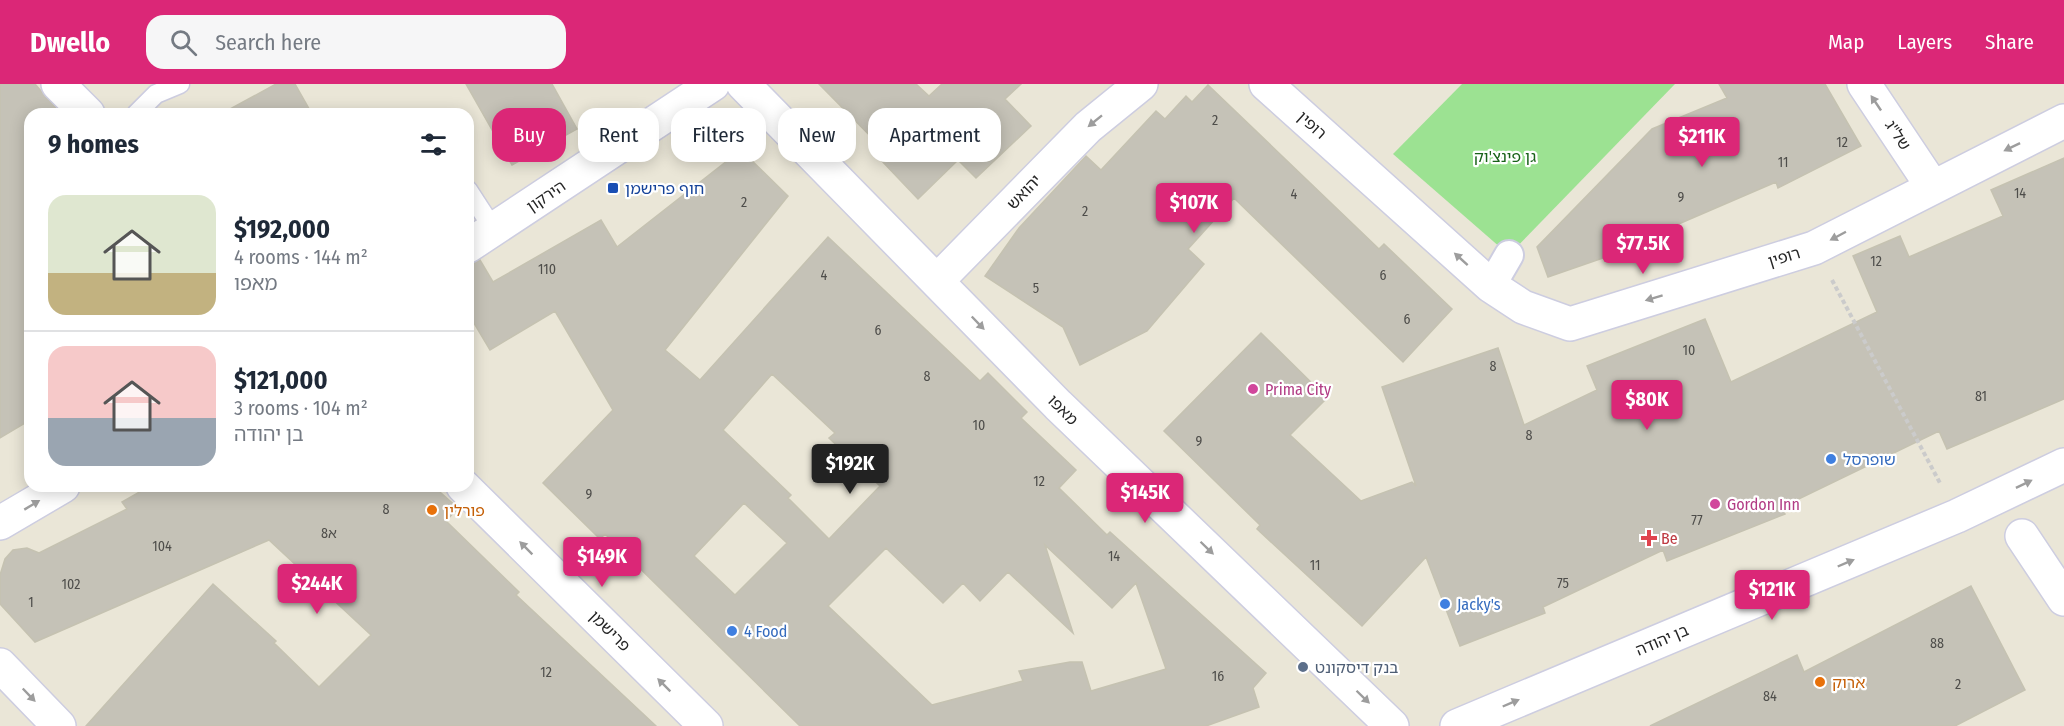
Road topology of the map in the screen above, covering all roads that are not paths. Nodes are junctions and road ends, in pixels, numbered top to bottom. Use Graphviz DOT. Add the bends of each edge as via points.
graph roads {
  1 [pos="58,84"];
  2 [pos="180,84"];
  3 [pos="744,84"];
  4 [pos="1141,84"];
  5 [pos="1266,84"];
  6 [pos="1864,84"];
  7 [pos="704,87"];
  8 [pos="82,108"];
  9 [pos="142,108"];
  10 [pos="2064,121"];
  11 [pos="1932,186"];
  12 [pos="474,212"];
  13 [pos="481,238"];
  14 [pos="1509,255"];
  15 [pos="937,281"];
  16 [pos="1491,286"];
  17 [pos="2064,465"];
  18 [pos="53,492"];
  19 [pos="469,492"];
  20 [pos="0,524"];
  21 [pos="2022,536"];
  22 [pos="2064,599"];
  23 [pos="0,665"];
  24 [pos="59,726"];
  25 [pos="706,726"];
  26 [pos="1392,726"];
  27 [pos="1457,726"];
  1 -- 8 [label="street"];
  2 -- 9 [label="lane" via="156,94"];
  3 -- 15 [label="street, מאפו"];
  4 -- 15 [label="street, יהואש, one-way" via="1088,127"];
  16 -- 5 [label="street, רופין, one-way"];
  11 -- 6 [label="street, של\"ג, one-way"];
  7 -- 13 [label="street, הירקון"];
  10 -- 11 [label="street, רופין, one-way"];
  11 -- 16 [label="street, רופין, one-way" via="1815,248 1570,324 1523,307"];
  12 -- 13 [label="lane"];
  14 -- 16 [label="street"];
  15 -- 26 [label="street, מאפו, one-way" via="1058,405"];
  27 -- 17 [label="street, בן יהודה, one-way" via="1957,516"];
  20 -- 18 [label="street, one-way"];
  25 -- 19 [label="street, פרישמן, one-way"];
  21 -- 22 [label="street"];
  23 -- 24 [label="street, one-way"];
}
